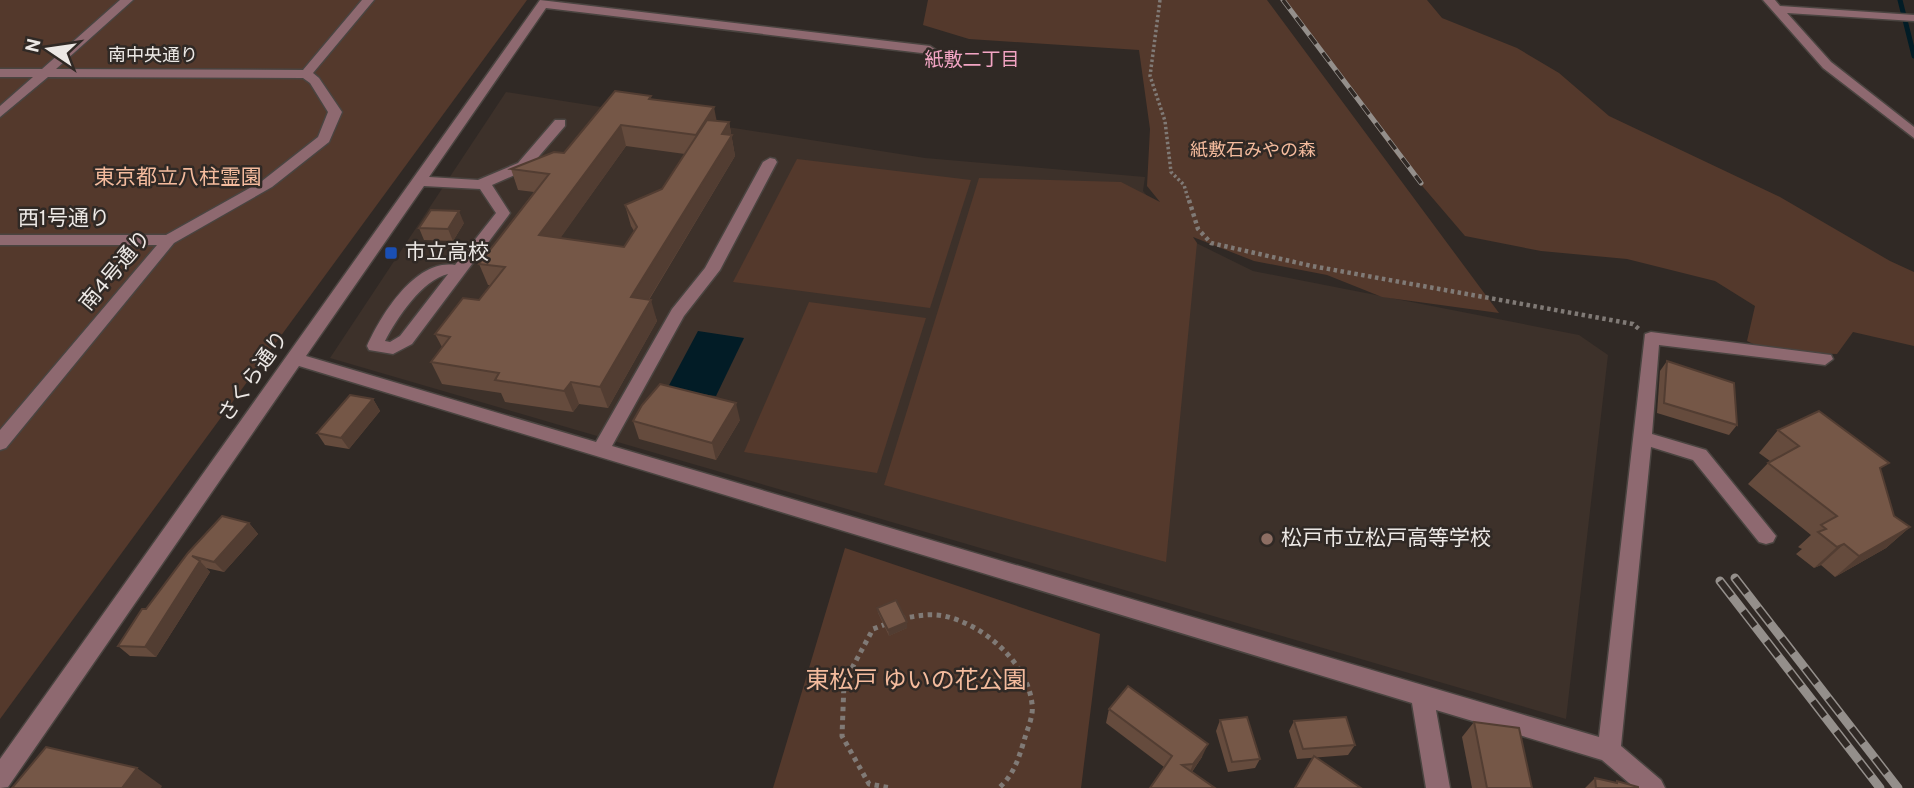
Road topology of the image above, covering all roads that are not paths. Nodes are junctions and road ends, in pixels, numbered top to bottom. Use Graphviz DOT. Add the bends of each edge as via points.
graph roads {
  1 [pos="127,0"];
  2 [pos="368,0"];
  3 [pos="545,2"];
  4 [pos="1774,5"];
  5 [pos="1914,18"];
  6 [pos="930,50"];
  7 [pos="0,73"];
  8 [pos="47,73"];
  9 [pos="306,74"];
  10 [pos="0,113"];
  11 [pos="560,122"];
  12 [pos="1914,134"];
  13 [pos="770,162"];
  14 [pos="419,181"];
  15 [pos="478,185"];
  16 [pos="0,240"];
  17 [pos="169,240"];
  18 [pos="459,270"];
  19 [pos="294,359"];
  20 [pos="1825,359"];
  21 [pos="1643,438"];
  22 [pos="0,443"];
  23 [pos="601,449"];
  24 [pos="1766,536"];
  25 [pos="1422,694"];
  26 [pos="1609,751"];
  27 [pos="0,779"];
  28 [pos="1438,788"];
  29 [pos="1653,788"];
  1 -- 8 [label="street"];
  2 -- 9 [label="street"];
  3 -- 6 [label="street"];
  3 -- 14 [label="street, さくら通り"];
  4 -- 5 [label="street"];
  4 -- 12 [label="street" via="1827,65"];
  7 -- 8 [label="street, 南中央通り"];
  8 -- 9 [label="street, 南中央通り"];
  8 -- 10 [label="street"];
  9 -- 17 [label="street, 南4号通り" via="335,112 324,139 267,184"];
  11 -- 15 [label="street" via="523,166"];
  13 -- 23 [label="street" via="712,270 678,313"];
  14 -- 15 [label="street"];
  14 -- 19 [label="street, さくら通り"];
  15 -- 18 [label="street" via="493,194 503,213"];
  16 -- 17 [label="street, 西1号通り"];
  17 -- 22 [label="street, 南4号通り"];
  18 -- 18 [label="street" via="406,340 393,348 375,346 380,332 425,278 442,269"];
  19 -- 23 [label="street"];
  19 -- 27 [label="street, さくら通り"];
  20 -- 21 [label="street" via="1651,338"];
  21 -- 24 [label="street" via="1699,455"];
  21 -- 26 [label="street"];
  23 -- 25 [label="street"];
  25 -- 26 [label="street"];
  25 -- 28 [label="street"];
  26 -- 29 [label="street"];
}
